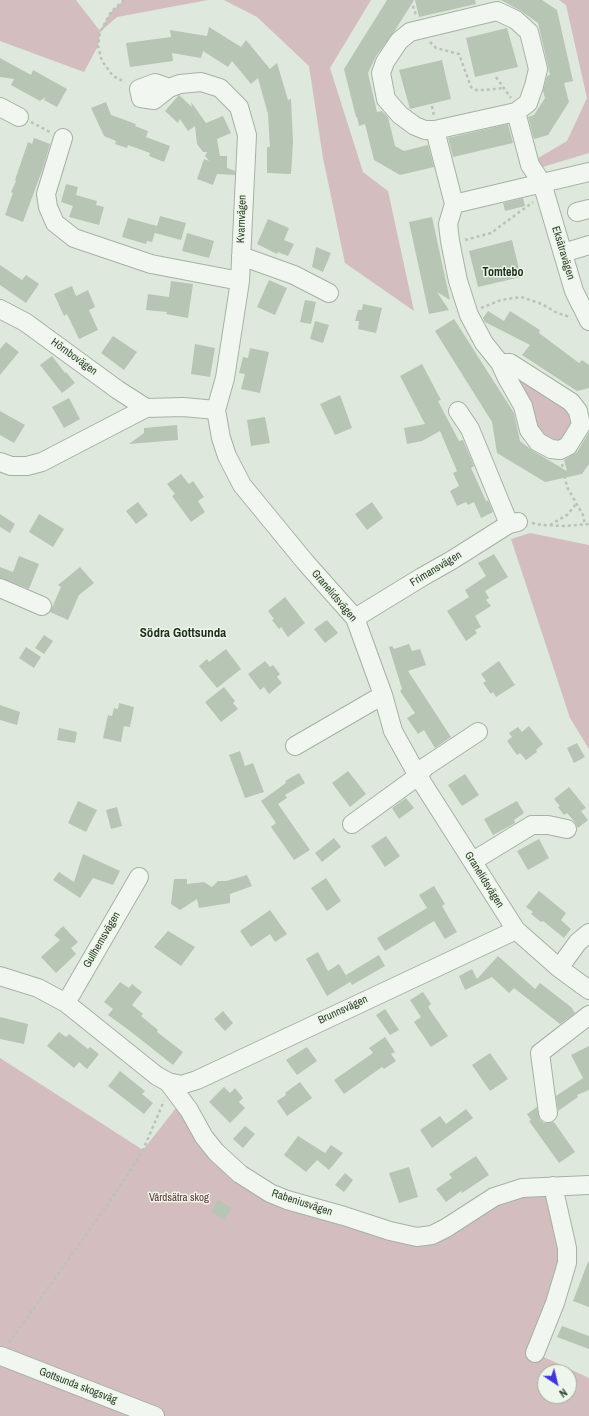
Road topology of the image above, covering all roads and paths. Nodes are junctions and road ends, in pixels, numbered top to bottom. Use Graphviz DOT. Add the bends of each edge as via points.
graph roads {
  1 [pos="124,0"];
  2 [pos="420,29"];
  3 [pos="496,77"];
  4 [pos="504,88"];
  5 [pos="139,89"];
  6 [pos="0,108"];
  7 [pos="516,112"];
  8 [pos="20,116"];
  9 [pos="435,130"];
  10 [pos="63,138"];
  11 [pos="589,172"];
  12 [pos="543,188"];
  13 [pos="454,204"];
  14 [pos="451,243"];
  15 [pos="589,245"];
  16 [pos="563,253"];
  17 [pos="241,256"];
  18 [pos="240,281"];
  19 [pos="329,293"];
  20 [pos="0,309"];
  21 [pos="469,315"];
  22 [pos="589,320"];
  23 [pos="500,363"];
  24 [pos="146,408"];
  25 [pos="216,410"];
  26 [pos="458,411"];
  27 [pos="560,450"];
  28 [pos="0,462"];
  29 [pos="577,503"];
  30 [pos="513,523"];
  31 [pos="549,525"];
  32 [pos="587,525"];
  33 [pos="0,588"];
  34 [pos="42,606"];
  35 [pos="355,618"];
  36 [pos="383,695"];
  37 [pos="478,732"];
  38 [pos="295,746"];
  39 [pos="418,776"];
  40 [pos="352,824"];
  41 [pos="568,830"];
  42 [pos="472,861"];
  43 [pos="139,877"];
  44 [pos="516,930"];
  45 [pos="589,933"];
  46 [pos="559,968"];
  47 [pos="0,976"];
  48 [pos="589,990"];
  49 [pos="66,1002"];
  50 [pos="589,1015"];
  51 [pos="168,1082"];
  52 [pos="548,1113"];
  53 [pos="589,1185"];
  54 [pos="553,1186"];
  55 [pos="535,1353"];
  56 [pos="1,1356"];
  57 [pos="155,1416"];
  1 -- 5 [label="path" via="111,12 100,32 98,46 102,61 113,76"];
  2 -- 4 [label="path" via="436,48 459,54 471,87 476,90"];
  2 -- 7 [label="street" via="498,11 516,20 529,32 538,69 528,103"];
  2 -- 9 [label="street" via="399,40 381,73 386,99 400,114 415,126"];
  3 -- 4 [label="path"];
  4 -- 7 [label="path" via="516,104"];
  5 -- 17 [label="street, Kvarnvägen" via="141,98 154,100 169,88 201,82 220,88 239,107 247,135"];
  6 -- 8 [label="street"];
  7 -- 9 [label="street"];
  7 -- 12 [label="street, Eksätravägen" via="530,165"];
  8 -- 10 [label="path"];
  9 -- 13 [label="street"];
  10 -- 18 [label="street" via="46,194 55,223 74,238 151,264"];
  11 -- 12 [label="street"];
  12 -- 13 [label="street"];
  12 -- 14 [label="path" via="491,233"];
  12 -- 16 [label="street, Eksätravägen"];
  13 -- 14 [label="street" via="448,224"];
  14 -- 21 [label="street" via="458,281"];
  15 -- 16 [label="street"];
  16 -- 22 [label="street, Eksätravägen" via="574,291"];
  17 -- 18 [label="street, Kvarnvägen"];
  17 -- 19 [label="street" via="294,275"];
  18 -- 25 [label="street, Kvarnvägen" via="225,378"];
  20 -- 24 [label="street, Hörnbovägen" via="25,322"];
  21 -- 22 [label="path" via="501,300 521,297 542,304 556,313"];
  21 -- 23 [label="street" via="484,343"];
  23 -- 27 [label="street" via="523,406 529,430 538,442 551,449"];
  23 -- 27 [label="street" via="510,363 571,402 578,411 581,426 568,446"];
  24 -- 25 [label="street" via="183,407"];
  24 -- 28 [label="street" via="42,462 27,466 11,466"];
  25 -- 35 [label="street, Granelidsvägen" via="227,456 242,485"];
  26 -- 30 [label="street" via="470,429"];
  27 -- 29 [label="path" via="567,487"];
  29 -- 31 [label="path" via="567,515"];
  29 -- 32 [label="path"];
  30 -- 31 [label="path"];
  30 -- 35 [label="street, Frimansvägen"];
  31 -- 32 [label="path"];
  33 -- 34 [label="street"];
  35 -- 36 [label="street, Granelidsvägen"];
  36 -- 38 [label="street"];
  36 -- 39 [label="street, Granelidsvägen" via="393,731"];
  37 -- 39 [label="street" via="425,767"];
  39 -- 40 [label="street"];
  39 -- 42 [label="street, Granelidsvägen"];
  41 -- 42 [label="street" via="548,825 532,826"];
  42 -- 44 [label="street, Granelidsvägen"];
  43 -- 49 [label="street, Gullhemsvägen"];
  44 -- 46 [label="street, Granelidsvägen"];
  44 -- 51 [label="street, Brunnsvägen" via="197,1080 181,1085"];
  45 -- 46 [label="street" via="578,942"];
  46 -- 48 [label="street, Granelidsvägen"];
  47 -- 49 [label="street, Rabeniusvägen" via="38,988"];
  49 -- 51 [label="street, Rabeniusvägen" via="157,1076"];
  50 -- 52 [label="street" via="540,1054"];
  51 -- 54 [label="street, Rabeniusvägen" via="204,1137 240,1174 270,1193 287,1200 390,1231 417,1237 432,1235 494,1197 522,1188"];
  51 -- 56 [label="path" via="167,1094 143,1150"];
  53 -- 54 [label="street, Rabeniusvägen"];
  54 -- 55 [label="street" via="567,1248 567,1262 555,1303"];
  56 -- 57 [label="street, Gottsunda skogsväg"];
}
